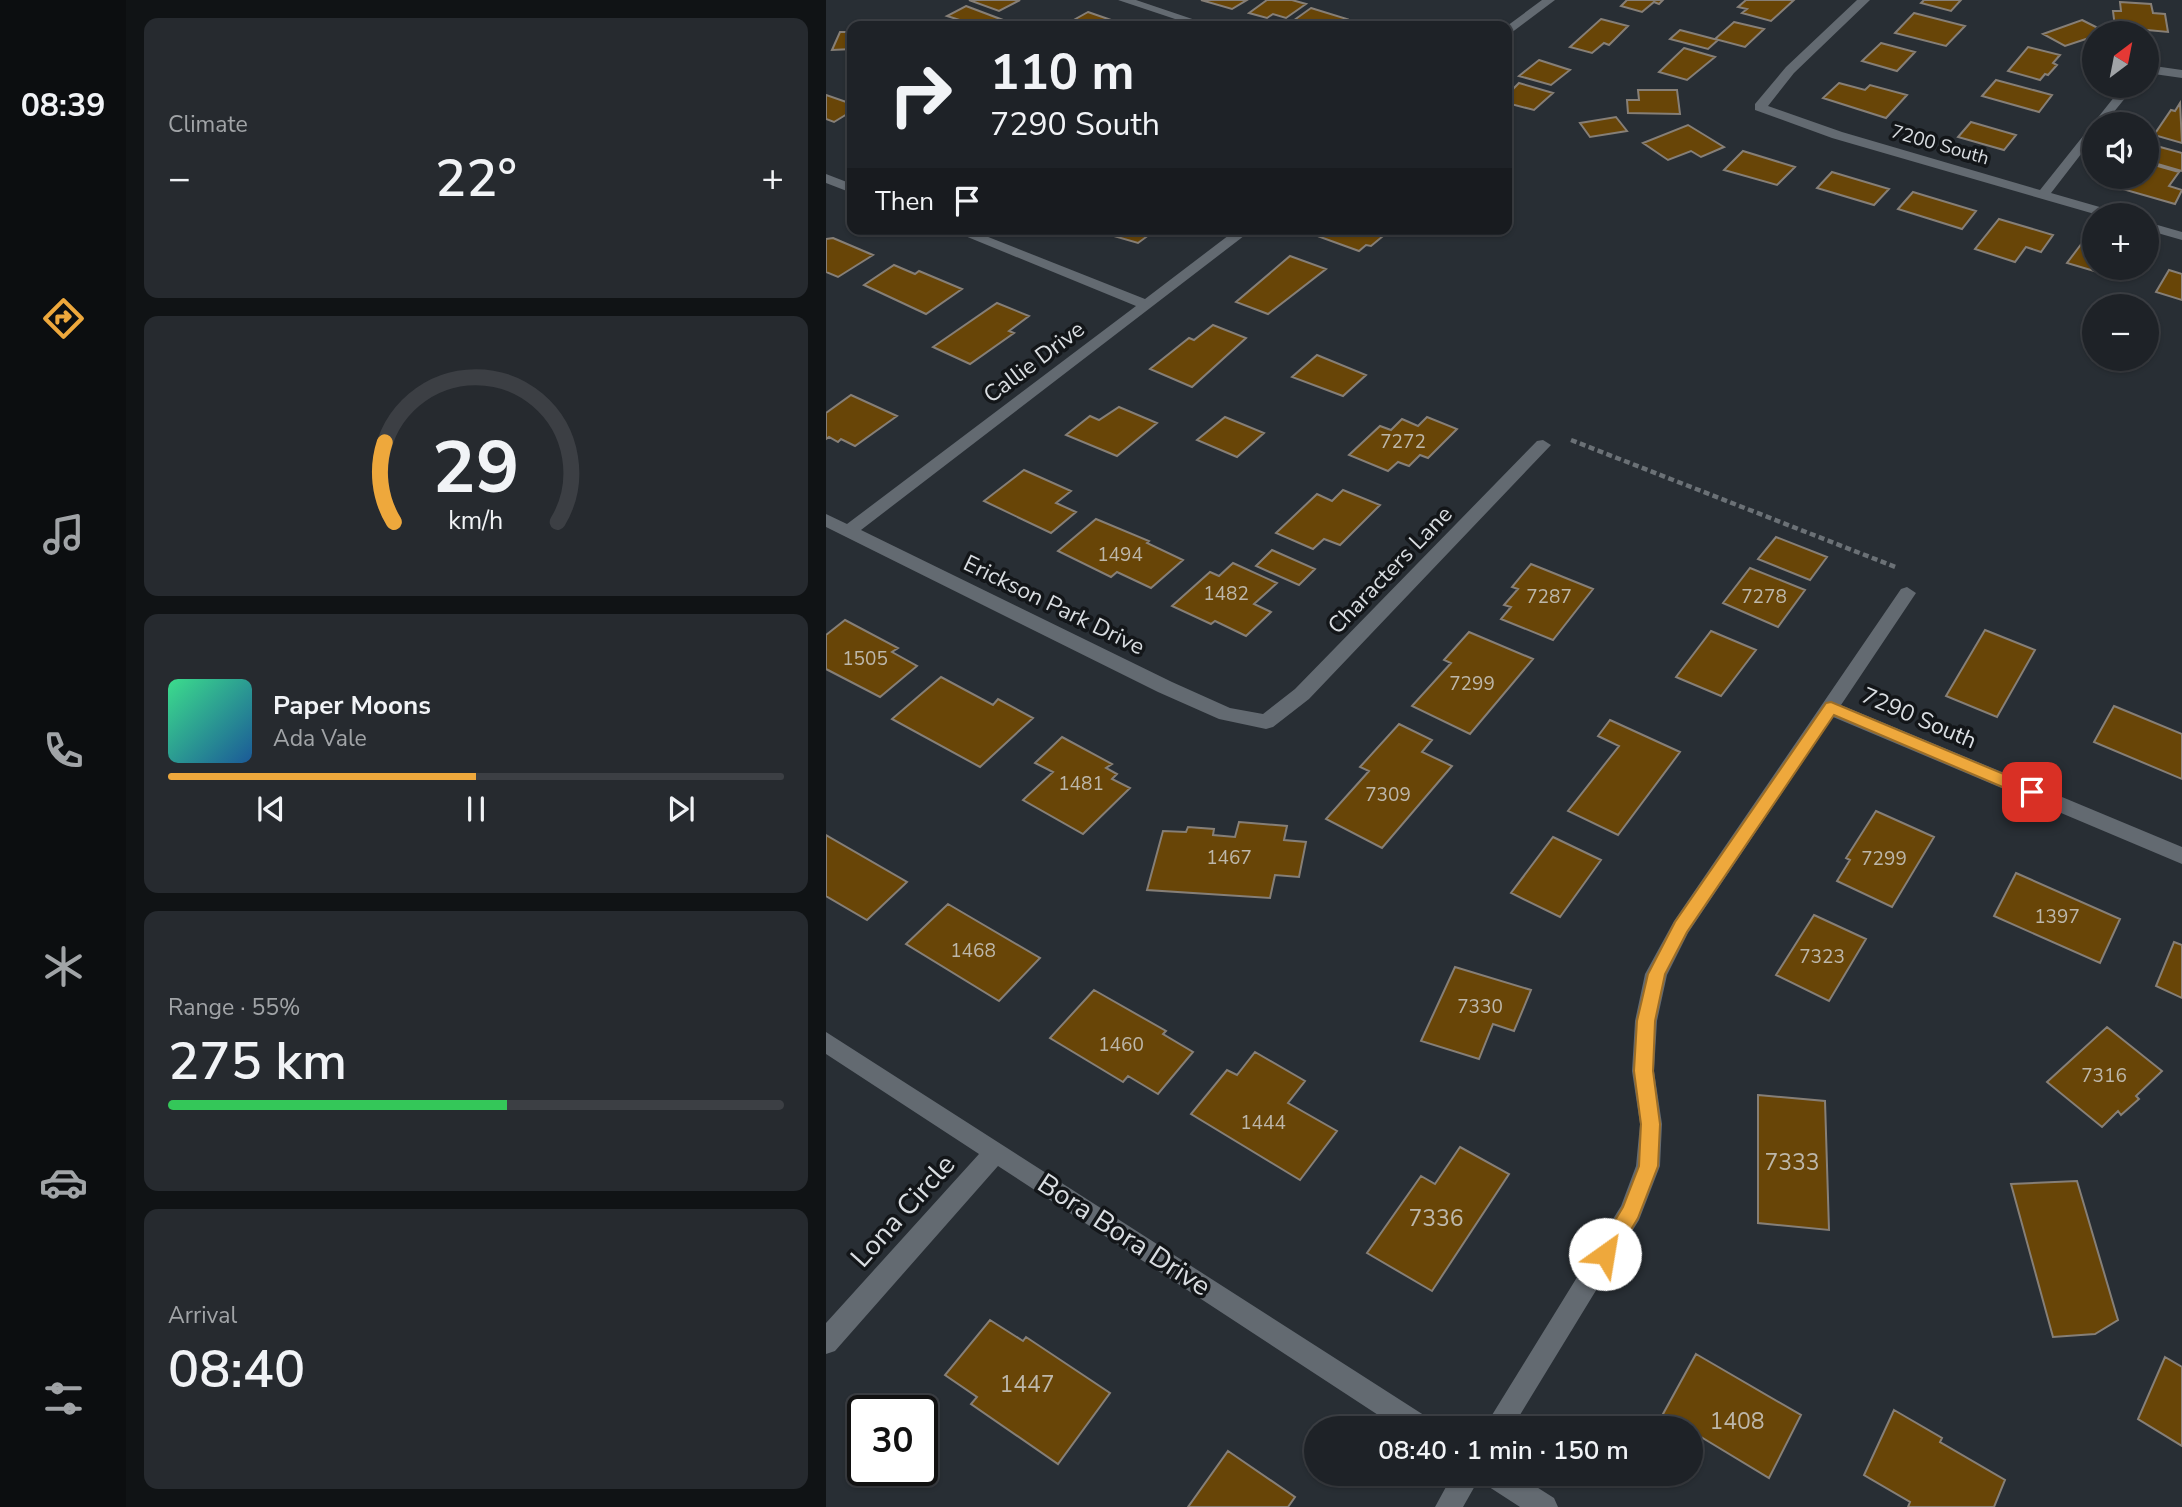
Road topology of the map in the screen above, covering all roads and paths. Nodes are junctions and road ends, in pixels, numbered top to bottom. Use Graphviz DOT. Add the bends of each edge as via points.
graph roads {
  1 [pos="1124,0"];
  2 [pos="1549,0"];
  3 [pos="1864,0"];
  4 [pos="1183,21"];
  5 [pos="1512,28"];
  6 [pos="2160,70"];
  7 [pos="2182,74"];
  8 [pos="2119,98"];
  9 [pos="2108,112"];
  10 [pos="2082,144"];
  11 [pos="826,178"];
  12 [pos="847,186"];
  13 [pos="2043,195"];
  14 [pos="2082,206"];
  15 [pos="2159,229"];
  16 [pos="971,235"];
  17 [pos="1239,235"];
  18 [pos="2182,236"];
  19 [pos="1147,305"];
  20 [pos="1543,445"];
  21 [pos="826,520"];
  22 [pos="849,531"];
  23 [pos="1907,593"];
  24 [pos="1831,708"];
  25 [pos="1266,722"];
  26 [pos="2182,856"];
  27 [pos="826,1042"];
  28 [pos="996,1152"];
  29 [pos="826,1342"];
  30 [pos="1403,1416"];
  31 [pos="1504,1416"];
  32 [pos="1461,1486"];
  33 [pos="1511,1486"];
  34 [pos="1448,1507"];
  35 [pos="1545,1507"];
  1 -- 4 [label="street"];
  2 -- 5 [label="street"];
  3 -- 13 [label="street, 7200 South" via="1790,70 1760,107 1837,135"];
  6 -- 7 [label="street"];
  8 -- 9 [label="street"];
  10 -- 13 [label="street"];
  11 -- 12 [label="street"];
  13 -- 14 [label="street, 7200 South"];
  15 -- 18 [label="street"];
  16 -- 19 [label="street"];
  17 -- 19 [label="street, Callie Drive"];
  19 -- 22 [label="street, Callie Drive"];
  20 -- 23 [label="path" via="1566,438 1906,571 1900,579"];
  20 -- 25 [label="street, Characters Lane" via="1302,694"];
  21 -- 22 [label="street, Erickson Park Drive"];
  22 -- 25 [label="street, Erickson Park Drive" via="1165,687 1226,714"];
  23 -- 24 [label="street"];
  24 -- 26 [label="street, 7290 South"];
  24 -- 31 [label="street" via="1681,927 1657,974 1646,1021 1643,1071 1651,1124 1648,1166 1631,1212"];
  27 -- 28 [label="street, Bora Bora Drive"];
  28 -- 29 [label="street, Lona Circle"];
  28 -- 30 [label="street, Bora Bora Drive"];
  32 -- 34 [label="street"];
  33 -- 35 [label="street"];
}
